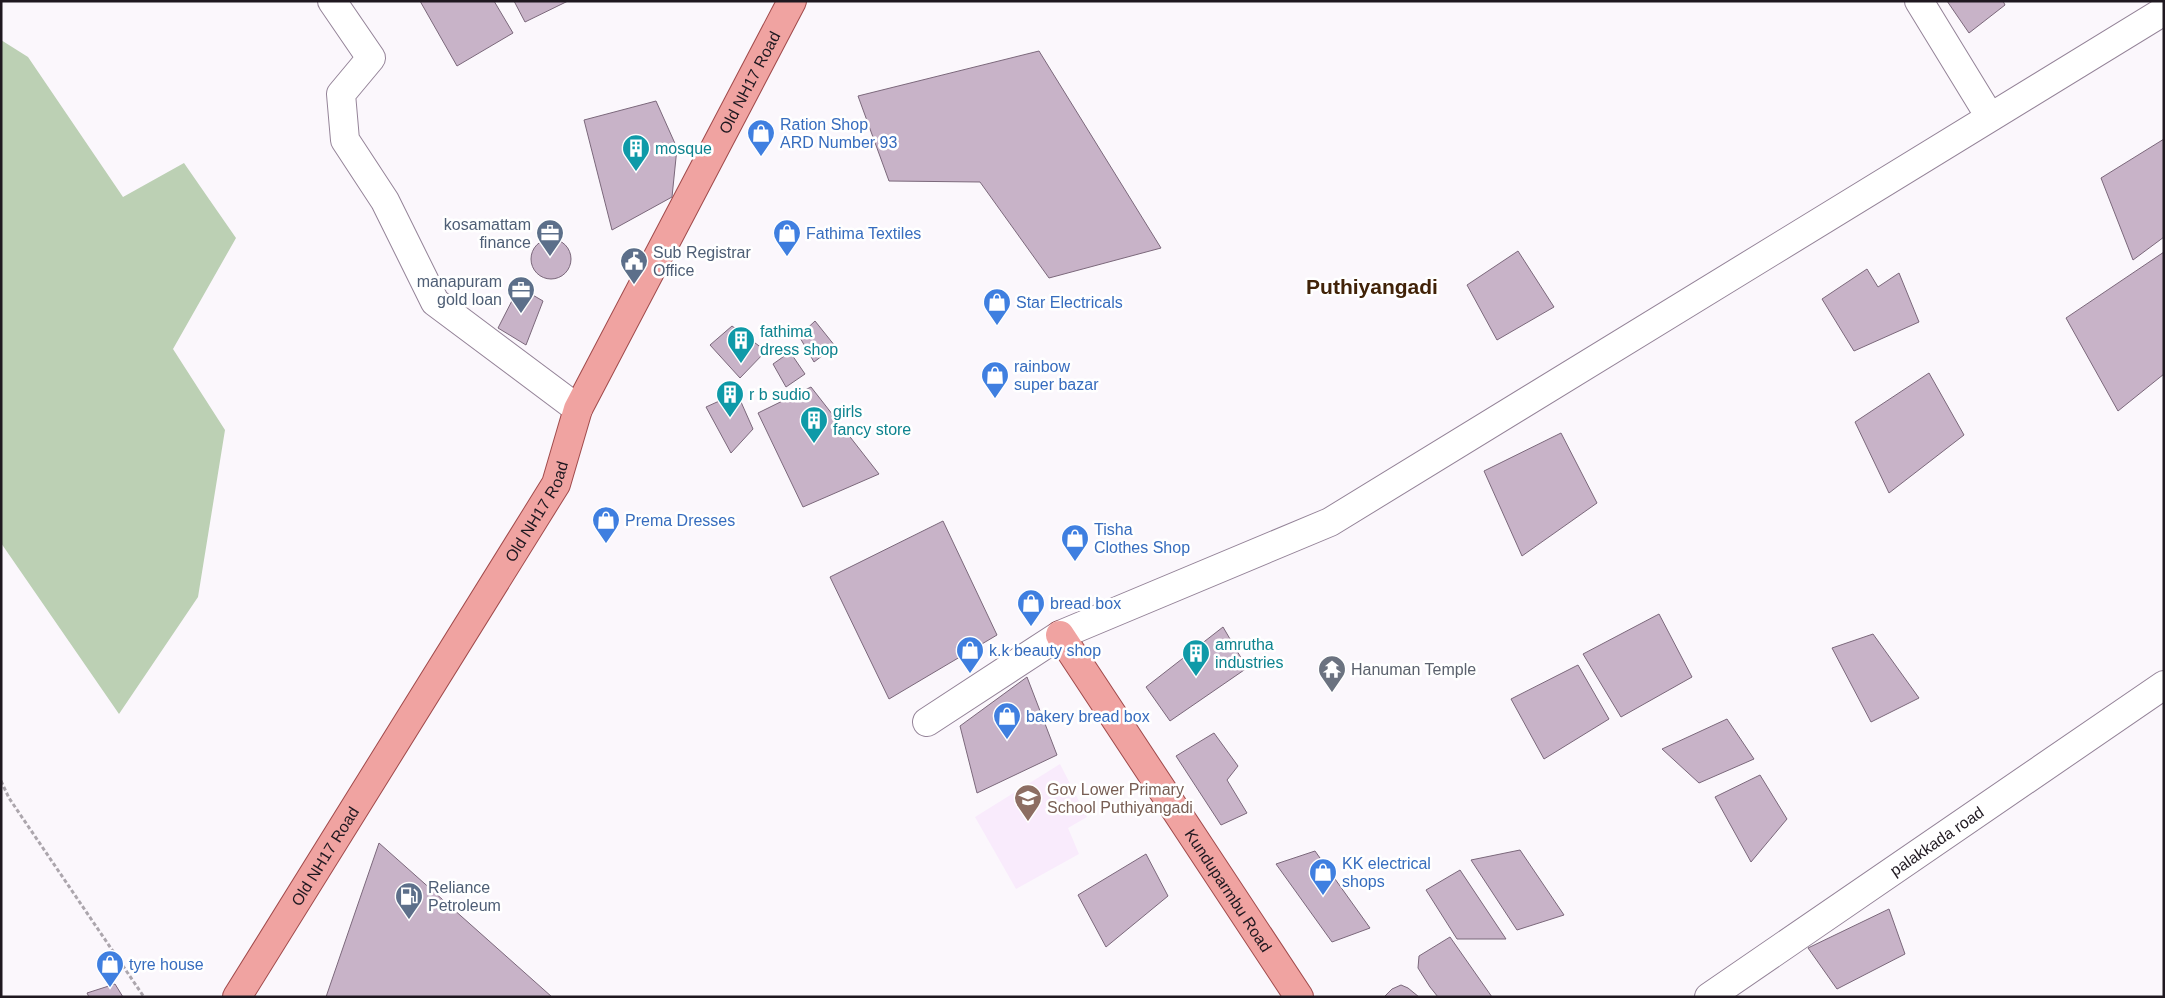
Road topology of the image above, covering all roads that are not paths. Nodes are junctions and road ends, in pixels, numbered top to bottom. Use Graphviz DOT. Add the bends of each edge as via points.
graph roads {
  1 [pos="332,1"];
  2 [pos="792,1"];
  3 [pos="1919,1"];
  4 [pos="2164,11"];
  5 [pos="1990,118"];
  6 [pos="578,409"];
  7 [pos="1060,635"];
  8 [pos="2164,685"];
  9 [pos="927,722"];
  10 [pos="237,997"];
  11 [pos="1299,997"];
  12 [pos="1709,997"];
  1 -- 6 [label="street" via="371,58 341,94 345,140 385,201 435,302"];
  2 -- 6 [label="main road, Old NH17 Road"];
  3 -- 5 [label="street"];
  4 -- 5 [label="street"];
  5 -- 7 [label="street" via="1330,522"];
  6 -- 10 [label="main road, Old NH17 Road" via="556,484"];
  7 -- 9 [label="street"];
  7 -- 11 [label="main road, Kunduparmbu Road"];
  8 -- 12 [label="street, palakkada road"];
}
